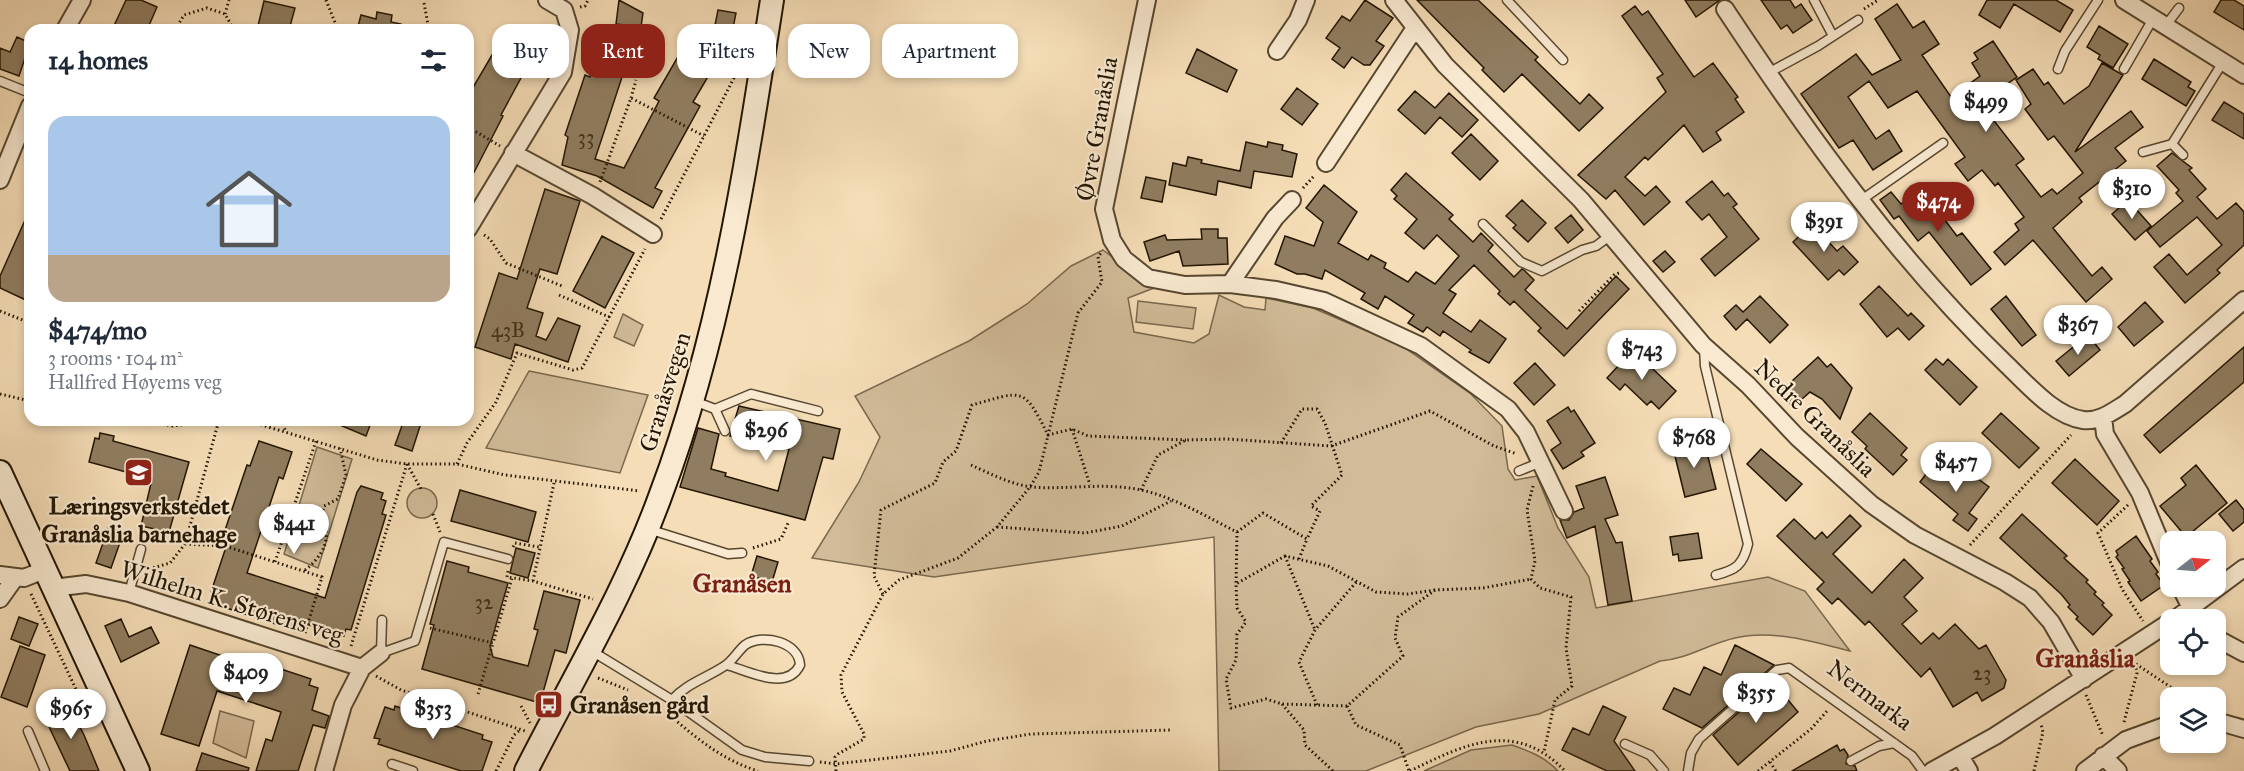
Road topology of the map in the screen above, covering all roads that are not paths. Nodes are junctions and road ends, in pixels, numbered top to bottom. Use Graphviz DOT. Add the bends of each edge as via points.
graph roads {
  1 [pos="82,0"];
  2 [pos="547,0"];
  3 [pos="772,0"];
  4 [pos="1147,0"];
  5 [pos="1306,0"];
  6 [pos="1394,0"];
  7 [pos="1507,0"];
  8 [pos="1814,0"];
  9 [pos="2098,0"];
  10 [pos="2124,0"];
  11 [pos="2180,8"];
  12 [pos="1725,9"];
  13 [pos="1858,20"];
  14 [pos="2161,21"];
  15 [pos="68,24"];
  16 [pos="1415,28"];
  17 [pos="1833,36"];
  18 [pos="1277,51"];
  19 [pos="1563,60"];
  20 [pos="2223,62"];
  21 [pos="2058,69"];
  22 [pos="2124,69"];
  23 [pos="1767,73"];
  24 [pos="2244,75"];
  25 [pos="0,81"];
  26 [pos="24,91"];
  27 [pos="24,134"];
  28 [pos="1943,143"];
  29 [pos="2172,144"];
  30 [pos="2143,152"];
  31 [pos="513,153"];
  32 [pos="2183,155"];
  33 [pos="1326,163"];
  34 [pos="0,180"];
  35 [pos="1292,200"];
  36 [pos="1860,201"];
  37 [pos="474,219"];
  38 [pos="1483,224"];
  39 [pos="653,234"];
  40 [pos="1611,235"];
  41 [pos="1230,284"];
  42 [pos="2244,300"];
  43 [pos="1703,345"];
  44 [pos="692,400"];
  45 [pos="715,409"];
  46 [pos="818,411"];
  47 [pos="2103,417"];
  48 [pos="725,431"];
  49 [pos="1542,464"];
  50 [pos="1519,471"];
  51 [pos="0,472"];
  52 [pos="1564,512"];
  53 [pos="648,529"];
  54 [pos="2160,541"];
  55 [pos="141,549"];
  56 [pos="746,551"];
  57 [pos="508,559"];
  58 [pos="2244,568"];
  59 [pos="1716,575"];
  60 [pos="27,578"];
  61 [pos="129,593"];
  62 [pos="0,599"];
  63 [pos="2199,609"];
  64 [pos="382,620"];
  65 [pos="2160,629"];
  66 [pos="2226,645"];
  67 [pos="589,650"];
  68 [pos="381,653"];
  69 [pos="2244,653"];
  70 [pos="727,665"];
  71 [pos="362,668"];
  72 [pos="2084,679"];
  73 [pos="672,700"];
  74 [pos="2226,724"];
  75 [pos="2160,727"];
  76 [pos="2244,729"];
  77 [pos="28,731"];
  78 [pos="1894,743"];
  79 [pos="1625,744"];
  80 [pos="2107,753"];
  81 [pos="1960,756"];
  82 [pos="809,760"];
  83 [pos="1851,760"];
  84 [pos="392,764"];
  85 [pos="45,771"];
  86 [pos="138,771"];
  87 [pos="324,771"];
  88 [pos="413,771"];
  89 [pos="526,771"];
  90 [pos="1664,771"];
  91 [pos="1688,771"];
  92 [pos="1923,771"];
  93 [pos="1932,771"];
  94 [pos="1969,771"];
  95 [pos="2085,771"];
  96 [pos="2118,771"];
  1 -- 15 [label="street"];
  2 -- 31 [label="street" via="564,10 569,45 563,72"];
  3 -- 44 [label="street, Granåsvegen" via="722,285"];
  4 -- 41 [label="street, Øvre Granåslia" via="1104,209 1112,240 1124,259 1148,278 1185,285"];
  5 -- 18 [label="street"];
  6 -- 16 [label="street, Nedre Granåslia"];
  7 -- 19 [label="lane"];
  8 -- 17 [label="lane"];
  9 -- 21 [label="lane"];
  10 -- 14 [label="street"];
  11 -- 14 [label="lane"];
  12 -- 23 [label="street"];
  13 -- 17 [label="lane"];
  14 -- 20 [label="street"];
  14 -- 22 [label="lane"];
  16 -- 33 [label="street"];
  16 -- 40 [label="street, Nedre Granåslia"];
  17 -- 23 [label="lane"];
  20 -- 24 [label="street"];
  20 -- 29 [label="lane"];
  23 -- 36 [label="street"];
  25 -- 26 [label="lane"];
  27 -- 34 [label="street"];
  28 -- 36 [label="lane"];
  29 -- 30 [label="lane"];
  29 -- 32 [label="lane"];
  31 -- 37 [label="street"];
  31 -- 39 [label="street"];
  35 -- 41 [label="street"];
  36 -- 47 [label="street" via="1955,313 2033,391 2067,415 2084,420"];
  38 -- 40 [label="lane" via="1521,262 1542,271"];
  40 -- 43 [label="street, Nedre Granåslia"];
  41 -- 49 [label="street, Øvre Granåslia" via="1324,301 1421,346 1508,409 1526,432"];
  42 -- 47 [label="street" via="2125,404"];
  43 -- 59 [label="lane" via="1748,544 1744,560 1735,570"];
  43 -- 72 [label="street, Nedre Granåslia" via="1862,497 1916,535 2030,598 2051,622"];
  44 -- 45 [label="lane"];
  44 -- 53 [label="street, Granåsvegen"];
  45 -- 46 [label="lane" via="751,394"];
  45 -- 48 [label="lane"];
  47 -- 54 [label="street" via="2104,434 2140,494"];
  49 -- 50 [label="lane"];
  49 -- 52 [label="street, Øvre Granåslia"];
  51 -- 60 [label="street"];
  53 -- 56 [label="lane" via="717,551"];
  53 -- 67 [label="street, Granåsvegen"];
  55 -- 61 [label="lane"];
  57 -- 68 [label="lane, Wilhelm K. Størens veg" via="444,542 415,641"];
  58 -- 63 [label="street"];
  60 -- 61 [label="street, Wilhelm K. Størens veg"];
  60 -- 62 [label="street"];
  60 -- 86 [label="street"];
  61 -- 71 [label="street, Wilhelm K. Størens veg"];
  64 -- 68 [label="lane, Wilhelm K. Størens veg"];
  65 -- 72 [label="street"];
  66 -- 69 [label="street"];
  67 -- 73 [label="lane"];
  67 -- 89 [label="street, Granåsvegen"];
  68 -- 71 [label="street, Wilhelm K. Størens veg"];
  70 -- 70 [label="lane" via="744,646 760,640 787,644 796,650 800,665 790,677 779,679"];
  70 -- 73 [label="lane" via="682,688"];
  71 -- 87 [label="street, Wilhelm K. Størens veg" via="343,705"];
  72 -- 81 [label="street"];
  73 -- 82 [label="lane" via="742,750 765,758"];
  74 -- 76 [label="street"];
  75 -- 80 [label="street"];
  77 -- 85 [label="lane"];
  78 -- 83 [label="lane"];
  78 -- 91 [label="lane, Nermarka" via="1789,668 1777,670 1699,739 1691,753"];
  78 -- 92 [label="lane, Nermarka" via="1912,756"];
  79 -- 90 [label="lane" via="1650,755"];
  80 -- 95 [label="street"];
  80 -- 96 [label="street"];
  81 -- 93 [label="street"];
  81 -- 94 [label="street"];
  84 -- 88 [label="lane"];
}
